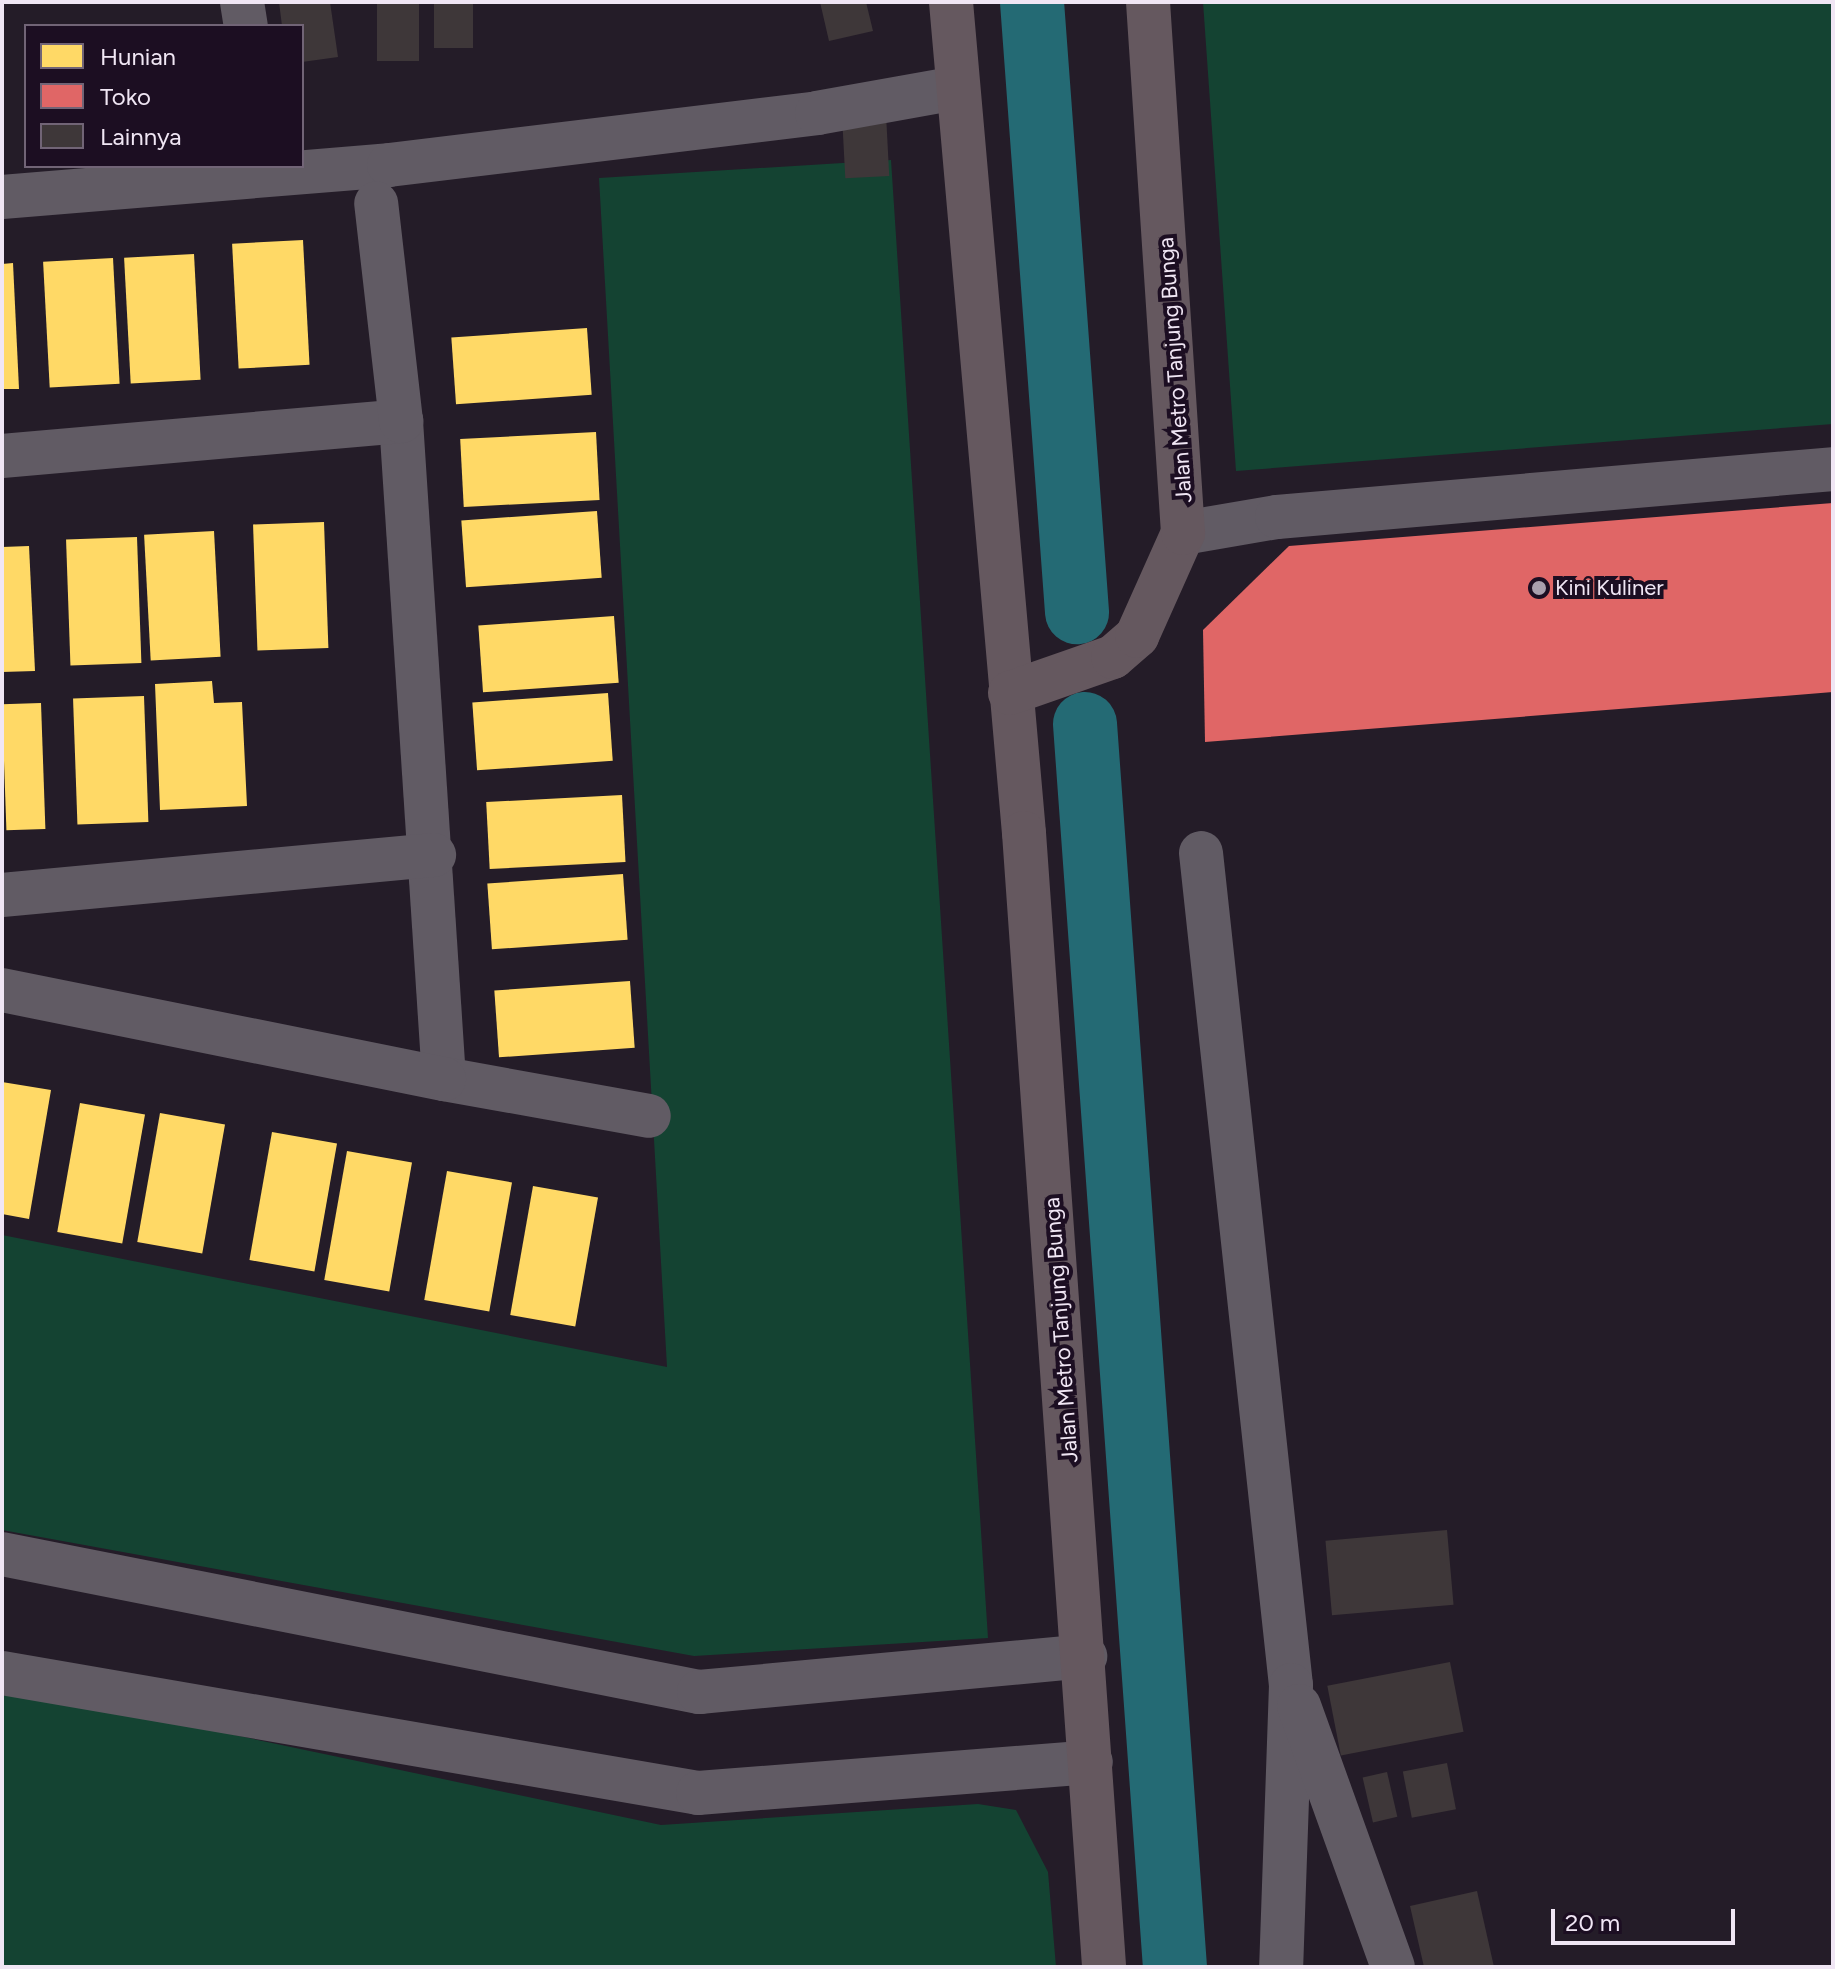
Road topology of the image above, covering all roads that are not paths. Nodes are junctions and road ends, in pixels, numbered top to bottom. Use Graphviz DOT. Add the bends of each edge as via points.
graph roads {
  1 [pos="242,2"];
  2 [pos="951,2"];
  3 [pos="1148,2"];
  4 [pos="246,24"];
  5 [pos="956,88"];
  6 [pos="304,167"];
  7 [pos="274,170"];
  8 [pos="2,197"];
  9 [pos="376,203"];
  10 [pos="401,421"];
  11 [pos="2,456"];
  12 [pos="1833,469"];
  13 [pos="1183,533"];
  14 [pos="1010,693"];
  15 [pos="1201,853"];
  16 [pos="434,855"];
  17 [pos="2,895"];
  18 [pos="2,990"];
  19 [pos="444,1079"];
  20 [pos="649,1116"];
  21 [pos="2,1554"];
  22 [pos="1085,1656"];
  23 [pos="2,1673"];
  24 [pos="1291,1685"];
  25 [pos="1091,1762"];
  26 [pos="1104,1967"];
  27 [pos="1281,1967"];
  28 [pos="1393,1967"];
  1 -- 4 [label="street"];
  2 -- 5 [label="main road, Jalan Metro Tanjung Bunga"];
  3 -- 13 [label="main road, Jalan Metro Tanjung Bunga"];
  5 -- 6 [label="street" via="817,113"];
  5 -- 14 [label="main road, Jalan Metro Tanjung Bunga"];
  7 -- 8 [label="street"];
  9 -- 10 [label="street"];
  10 -- 11 [label="street"];
  10 -- 16 [label="street"];
  12 -- 13 [label="street" via="1277,517"];
  13 -- 14 [label="main road, Jalan Metro Tanjung Bunga" via="1137,636 1113,657"];
  14 -- 22 [label="main road, Jalan Metro Tanjung Bunga"];
  15 -- 24 [label="street"];
  16 -- 17 [label="street"];
  16 -- 19 [label="street"];
  18 -- 19 [label="street"];
  19 -- 20 [label="street"];
  21 -- 22 [label="street" via="699,1692"];
  22 -- 25 [label="main road, Jalan Metro Tanjung Bunga"];
  23 -- 25 [label="street" via="698,1793"];
  24 -- 27 [label="street"];
  24 -- 28 [label="street"];
  25 -- 26 [label="main road, Jalan Metro Tanjung Bunga"];
}
